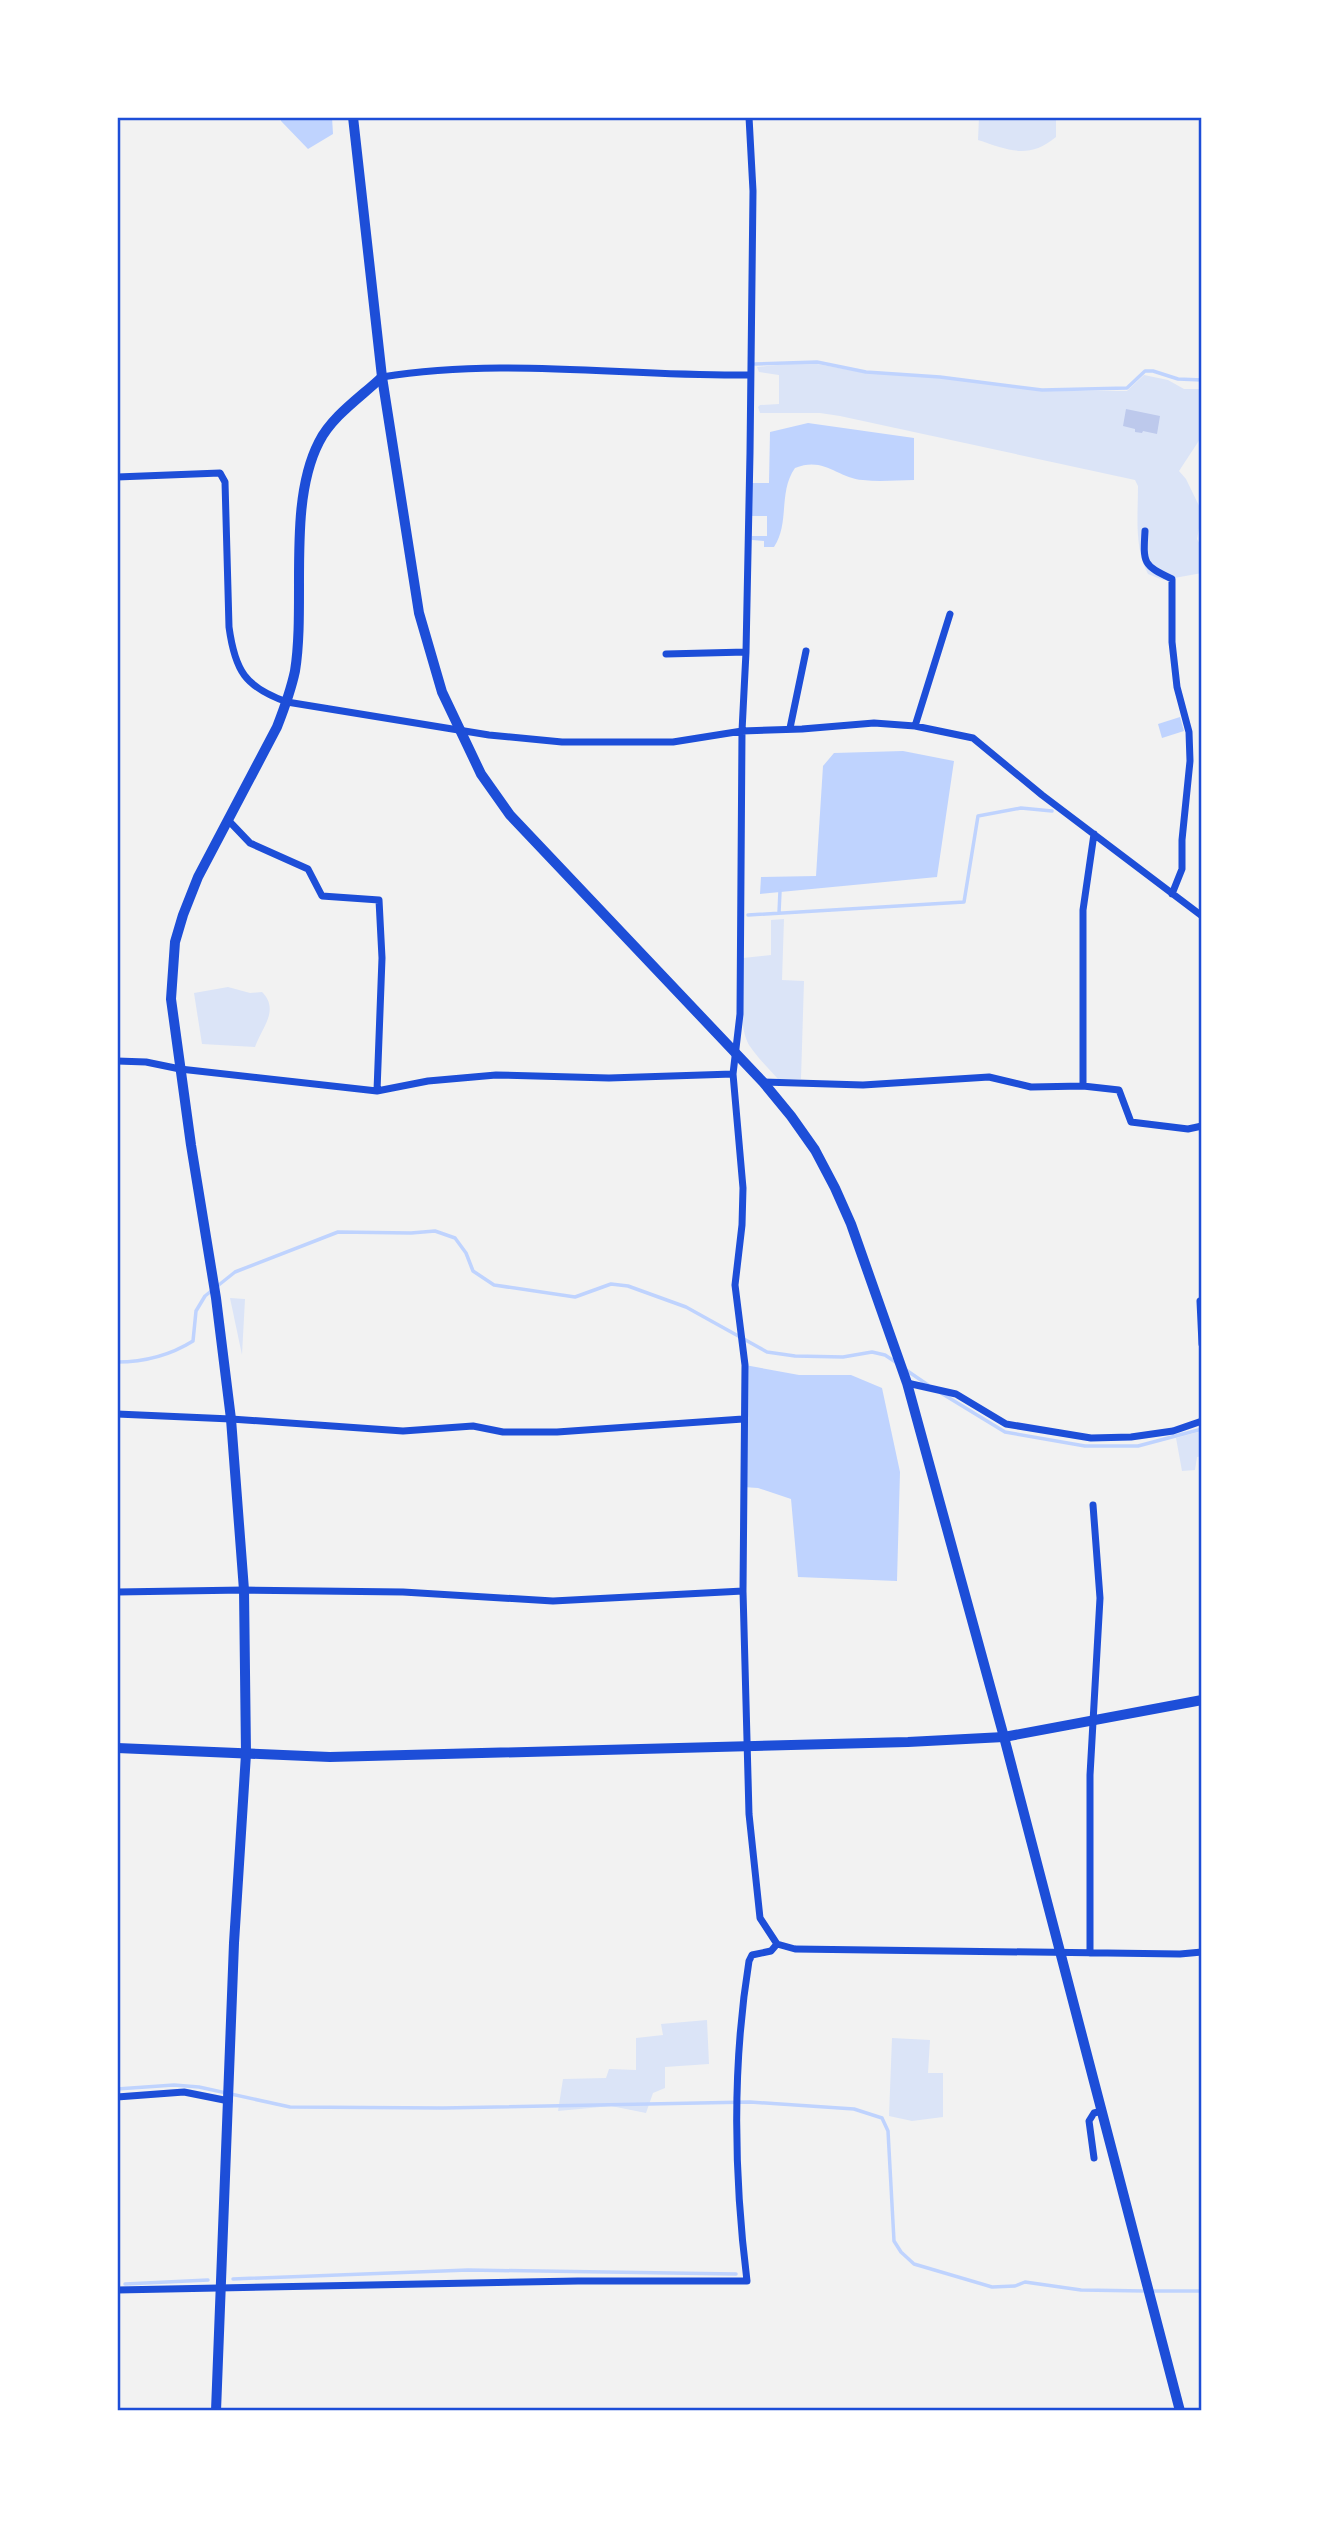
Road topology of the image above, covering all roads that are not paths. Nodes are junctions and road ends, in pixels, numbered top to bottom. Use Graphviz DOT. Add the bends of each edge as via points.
graph roads {
  1 [pos="353,117"];
  2 [pos="750,117"];
  3 [pos="749,375"];
  4 [pos="382,377"];
  5 [pos="117,477"];
  6 [pos="1145,531"];
  7 [pos="950,614"];
  8 [pos="806,651"];
  9 [pos="746,652"];
  10 [pos="666,654"];
  11 [pos="287,702"];
  12 [pos="915,726"];
  13 [pos="790,728"];
  14 [pos="459,730"];
  15 [pos="742,731"];
  16 [pos="229,821"];
  17 [pos="1094,834"];
  18 [pos="1172,894"];
  19 [pos="1202,916"];
  20 [pos="735,1052"];
  21 [pos="117,1061"];
  22 [pos="180,1069"];
  23 [pos="733,1074"];
  24 [pos="763,1082"];
  25 [pos="1083,1086"];
  26 [pos="377,1091"];
  27 [pos="1202,1126"];
  28 [pos="1200,1301"];
  29 [pos="1202,1344"];
  30 [pos="907,1383"];
  31 [pos="117,1414"];
  32 [pos="231,1419"];
  33 [pos="743,1419"];
  34 [pos="1202,1421"];
  35 [pos="1093,1505"];
  36 [pos="244,1590"];
  37 [pos="743,1591"];
  38 [pos="117,1592"];
  39 [pos="1202,1700"];
  40 [pos="1093,1722"];
  41 [pos="1004,1737"];
  42 [pos="746,1744"];
  43 [pos="117,1748"];
  44 [pos="246,1754"];
  45 [pos="777,1944"];
  46 [pos="1202,1952"];
  47 [pos="1060,1953"];
  48 [pos="1090,1954"];
  49 [pos="117,2097"];
  50 [pos="229,2101"];
  51 [pos="1102,2111"];
  52 [pos="1094,2158"];
  53 [pos="221,2288"];
  54 [pos="117,2290"];
  55 [pos="216,2411"];
  56 [pos="1180,2411"];
  1 -- 4 [label="main road"];
  2 -- 3 [label="street"];
  3 -- 4 [label="street" via="517,369"];
  3 -- 9 [label="street"];
  4 -- 11 [label="main road" via="319,441 305,481 295,670"];
  4 -- 14 [label="main road" via="419,613 442,692"];
  5 -- 11 [label="street" via="220,472 225,482 232,649 239,666 262,693"];
  6 -- 18 [label="street" via="1143,555 1150,568 1172,579 1174,665 1189,732 1182,869"];
  7 -- 12 [label="street"];
  8 -- 13 [label="street"];
  9 -- 10 [label="street"];
  9 -- 15 [label="street"];
  11 -- 14 [label="street"];
  11 -- 16 [label="main road"];
  12 -- 13 [label="street" via="874,723"];
  12 -- 17 [label="street" via="973,738"];
  13 -- 15 [label="street"];
  14 -- 15 [label="street" via="562,742 674,742"];
  14 -- 20 [label="main road" via="481,774 510,815"];
  15 -- 20 [label="street" via="740,1014"];
  16 -- 22 [label="main road" via="198,877 175,942 171,999"];
  16 -- 26 [label="street" via="250,843 308,869 322,896 379,900 382,958"];
  17 -- 18 [label="street"];
  17 -- 25 [label="street" via="1083,910"];
  18 -- 19 [label="street"];
  20 -- 23 [label="street"];
  20 -- 24 [label="main road"];
  21 -- 22 [label="street"];
  22 -- 26 [label="street"];
  22 -- 32 [label="main road"];
  23 -- 26 [label="street" via="496,1075"];
  23 -- 33 [label="street" via="743,1188 735,1285 745,1365"];
  24 -- 25 [label="street" via="863,1085 989,1077 1031,1087"];
  24 -- 30 [label="main road" via="792,1116 835,1188"];
  25 -- 27 [label="street" via="1119,1090 1131,1122 1188,1129"];
  28 -- 29 [label="street"];
  30 -- 34 [label="street" via="956,1394 1006,1424 1091,1438 1131,1437"];
  30 -- 41 [label="main road"];
  31 -- 32 [label="street"];
  32 -- 33 [label="street" via="403,1431 473,1426 503,1432"];
  32 -- 36 [label="main road"];
  33 -- 37 [label="street"];
  35 -- 40 [label="street" via="1100,1598"];
  36 -- 37 [label="street" via="403,1591 553,1601"];
  36 -- 38 [label="street"];
  36 -- 44 [label="main road"];
  37 -- 42 [label="street"];
  39 -- 40 [label="main road"];
  40 -- 41 [label="main road"];
  40 -- 48 [label="street"];
  41 -- 42 [label="main road"];
  41 -- 47 [label="main road"];
  42 -- 44 [label="main road" via="330,1757"];
  42 -- 45 [label="street" via="760,1919"];
  43 -- 44 [label="main road"];
  44 -- 50 [label="main road"];
  45 -- 47 [label="street" via="795,1949"];
  45 -- 53 [label="street" via="771,1951 752,1955 749,1961 738,2034 738,2144 747,2281"];
  46 -- 48 [label="street"];
  47 -- 48 [label="street"];
  47 -- 51 [label="main road"];
  49 -- 50 [label="street" via="184,2091"];
  50 -- 53 [label="main road"];
  51 -- 52 [label="street" via="1089,2121"];
  51 -- 56 [label="main road"];
  53 -- 54 [label="street"];
  53 -- 55 [label="main road"];
}
